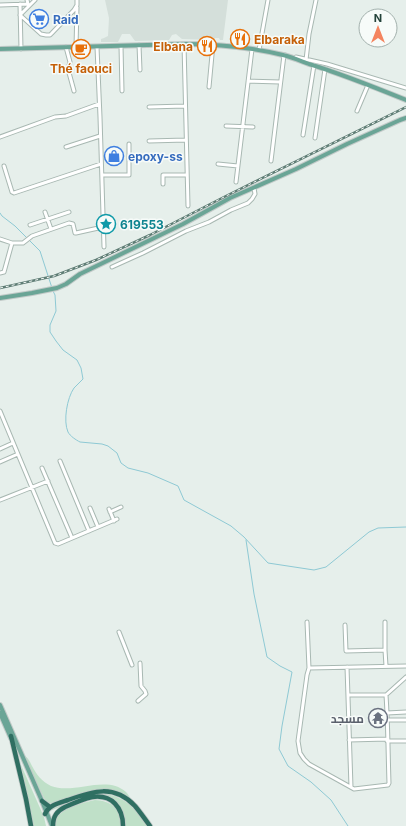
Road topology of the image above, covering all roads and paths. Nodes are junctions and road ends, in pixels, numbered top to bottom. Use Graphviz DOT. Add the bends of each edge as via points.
graph roads {
  1 [pos="0,0"];
  2 [pos="12,0"];
  3 [pos="28,0"];
  4 [pos="35,0"];
  5 [pos="77,0"];
  6 [pos="268,0"];
  7 [pos="316,0"];
  8 [pos="20,4"];
  9 [pos="0,5"];
  10 [pos="13,5"];
  11 [pos="77,5"];
  12 [pos="20,15"];
  13 [pos="184,44"];
  14 [pos="213,44"];
  15 [pos="139,45"];
  16 [pos="121,46"];
  17 [pos="66,47"];
  18 [pos="76,47"];
  19 [pos="97,47"];
  20 [pos="0,49"];
  21 [pos="21,49"];
  22 [pos="252,49"];
  23 [pos="259,50"];
  24 [pos="284,55"];
  25 [pos="306,60"];
  26 [pos="314,65"];
  27 [pos="325,69"];
  28 [pos="140,70"];
  29 [pos="248,81"];
  30 [pos="280,82"];
  31 [pos="368,85"];
  32 [pos="209,87"];
  33 [pos="406,88"];
  34 [pos="74,91"];
  35 [pos="122,91"];
  36 [pos="406,100"];
  37 [pos="99,104"];
  38 [pos="185,106"];
  39 [pos="149,107"];
  40 [pos="357,111"];
  41 [pos="406,118"];
  42 [pos="226,126"];
  43 [pos="243,126"];
  44 [pos="253,127"];
  45 [pos="303,135"];
  46 [pos="100,136"];
  47 [pos="0,137"];
  48 [pos="315,138"];
  49 [pos="186,140"];
  50 [pos="149,141"];
  51 [pos="129,144"];
  52 [pos="66,147"];
  53 [pos="271,161"];
  54 [pos="101,164"];
  55 [pos="218,164"];
  56 [pos="4,166"];
  57 [pos="238,166"];
  58 [pos="102,175"];
  59 [pos="186,175"];
  60 [pos="236,182"];
  61 [pos="163,184"];
  62 [pos="254,188"];
  63 [pos="188,206"];
  64 [pos="45,212"];
  65 [pos="68,212"];
  66 [pos="47,220"];
  67 [pos="30,225"];
  68 [pos="103,227"];
  69 [pos="51,229"];
  70 [pos="0,239"];
  71 [pos="12,243"];
  72 [pos="104,247"];
  73 [pos="112,267"];
  74 [pos="0,273"];
  75 [pos="0,298"];
  76 [pos="0,411"];
  77 [pos="13,443"];
  78 [pos="0,449"];
  79 [pos="18,454"];
  80 [pos="60,461"];
  81 [pos="0,462"];
  82 [pos="42,468"];
  83 [pos="48,481"];
  84 [pos="32,487"];
  85 [pos="0,500"];
  86 [pos="121,507"];
  87 [pos="90,508"];
  88 [pos="98,527"];
  89 [pos="89,531"];
  90 [pos="72,538"];
  91 [pos="307,622"];
  92 [pos="384,622"];
  93 [pos="345,625"];
  94 [pos="119,632"];
  95 [pos="385,650"];
  96 [pos="140,662"];
  97 [pos="132,665"];
  98 [pos="386,666"];
  99 [pos="406,666"];
  100 [pos="347,667"];
  101 [pos="309,668"];
  102 [pos="406,676"];
  103 [pos="348,695"];
  104 [pos="386,695"];
  105 [pos="138,701"];
  106 [pos="0,705"];
  107 [pos="406,712"];
  108 [pos="387,713"];
  109 [pos="2,715"];
  110 [pos="387,720"];
  111 [pos="406,720"];
  112 [pos="11,736"];
  113 [pos="349,740"];
  114 [pos="387,740"];
  115 [pos="406,741"];
  116 [pos="350,787"];
  117 [pos="42,801"];
  118 [pos="50,807"];
  119 [pos="46,813"];
  120 [pos="31,826"];
  121 [pos="52,826"];
  122 [pos="123,826"];
  123 [pos="150,826"];
  1 -- 9 [label="street"];
  2 -- 10 [label="street"];
  3 -- 8 [label="street" via="28,4"];
  4 -- 12 [label="street"];
  5 -- 11 [label="street"];
  6 -- 23 [label="street"];
  7 -- 25 [label="street"];
  8 -- 10 [label="street"];
  8 -- 12 [label="street"];
  9 -- 10 [label="street"];
  11 -- 12 [label="street" via="50,35 41,34"];
  11 -- 18 [label="street"];
  12 -- 21 [label="street"];
  13 -- 14 [label="main road"];
  13 -- 15 [label="main road"];
  13 -- 38 [label="street"];
  14 -- 22 [label="main road"];
  14 -- 32 [label="street"];
  15 -- 16 [label="main road"];
  15 -- 28 [label="street"];
  16 -- 19 [label="main road"];
  16 -- 35 [label="street"];
  17 -- 18 [label="main road"];
  17 -- 21 [label="main road"];
  17 -- 34 [label="street"];
  18 -- 19 [label="main road"];
  19 -- 37 [label="street"];
  20 -- 21 [label="main road"];
  22 -- 23 [label="main road"];
  22 -- 29 [label="street"];
  23 -- 24 [label="main road"];
  24 -- 25 [label="street"];
  24 -- 26 [label="main road"];
  24 -- 30 [label="street"];
  25 -- 33 [label="street"];
  26 -- 27 [label="main road"];
  26 -- 45 [label="street"];
  27 -- 31 [label="main road"];
  27 -- 48 [label="street"];
  29 -- 30 [label="street"];
  29 -- 43 [label="street"];
  30 -- 53 [label="street"];
  31 -- 36 [label="main road"];
  31 -- 40 [label="street"];
  37 -- 46 [label="street"];
  37 -- 47 [label="street"];
  38 -- 39 [label="street"];
  38 -- 49 [label="street"];
  41 -- 62 [label="main road"];
  42 -- 43 [label="street"];
  43 -- 44 [label="street"];
  43 -- 57 [label="street"];
  46 -- 52 [label="street"];
  46 -- 54 [label="street"];
  49 -- 50 [label="street"];
  49 -- 59 [label="street"];
  51 -- 58 [label="street" via="130,175"];
  54 -- 56 [label="street" via="14,193"];
  54 -- 58 [label="street"];
  55 -- 57 [label="street"];
  57 -- 60 [label="street"];
  58 -- 68 [label="street"];
  59 -- 61 [label="street" via="163,175"];
  59 -- 63 [label="street"];
  62 -- 73 [label="street" via="255,194 248,203"];
  62 -- 75 [label="main road" via="80,274 57,288"];
  64 -- 66 [label="street"];
  65 -- 66 [label="street"];
  66 -- 67 [label="street"];
  66 -- 69 [label="street"];
  68 -- 69 [label="street" via="75,233 72,224 69,223"];
  68 -- 72 [label="street"];
  69 -- 71 [label="street" via="32,236 23,243"];
  70 -- 71 [label="street"];
  71 -- 74 [label="street" via="4,272"];
  76 -- 77 [label="street"];
  77 -- 78 [label="street"];
  77 -- 79 [label="street"];
  79 -- 81 [label="street"];
  79 -- 84 [label="street"];
  80 -- 89 [label="street"];
  82 -- 83 [label="street"];
  83 -- 84 [label="street"];
  83 -- 90 [label="street"];
  84 -- 85 [label="street"];
  84 -- 90 [label="street" via="55,543"];
  86 -- 88 [label="street" via="109,511 116,520"];
  87 -- 88 [label="street"];
  88 -- 89 [label="street"];
  89 -- 90 [label="street"];
  91 -- 101 [label="street"];
  92 -- 95 [label="street"];
  93 -- 95 [label="street" via="346,651"];
  94 -- 97 [label="street"];
  95 -- 98 [label="street"];
  96 -- 105 [label="street" via="141,686 146,694"];
  98 -- 99 [label="street"];
  98 -- 100 [label="street"];
  100 -- 101 [label="street"];
  100 -- 103 [label="street"];
  101 -- 116 [label="street" via="298,741 300,753 309,764"];
  102 -- 104 [label="street"];
  103 -- 104 [label="street"];
  103 -- 113 [label="street"];
  104 -- 108 [label="street"];
  106 -- 109 [label="main road"];
  107 -- 108 [label="street"];
  108 -- 110 [label="street"];
  109 -- 112 [label="main road"];
  109 -- 117 [label="main road"];
  110 -- 111 [label="street"];
  110 -- 114 [label="street"];
  112 -- 119 [label="main road"];
  112 -- 120 [label="highway"];
  113 -- 114 [label="street"];
  113 -- 116 [label="street"];
  114 -- 115 [label="street"];
  114 -- 116 [label="street" via="388,785 354,789"];
  117 -- 118 [label="highway"];
  117 -- 119 [label="main road"];
  118 -- 119 [label="highway"];
  118 -- 123 [label="highway" via="89,792 110,792 128,800"];
  119 -- 121 [label="main road"];
  121 -- 122 [label="highway" via="60,809 94,797 114,803 120,810"];
}
